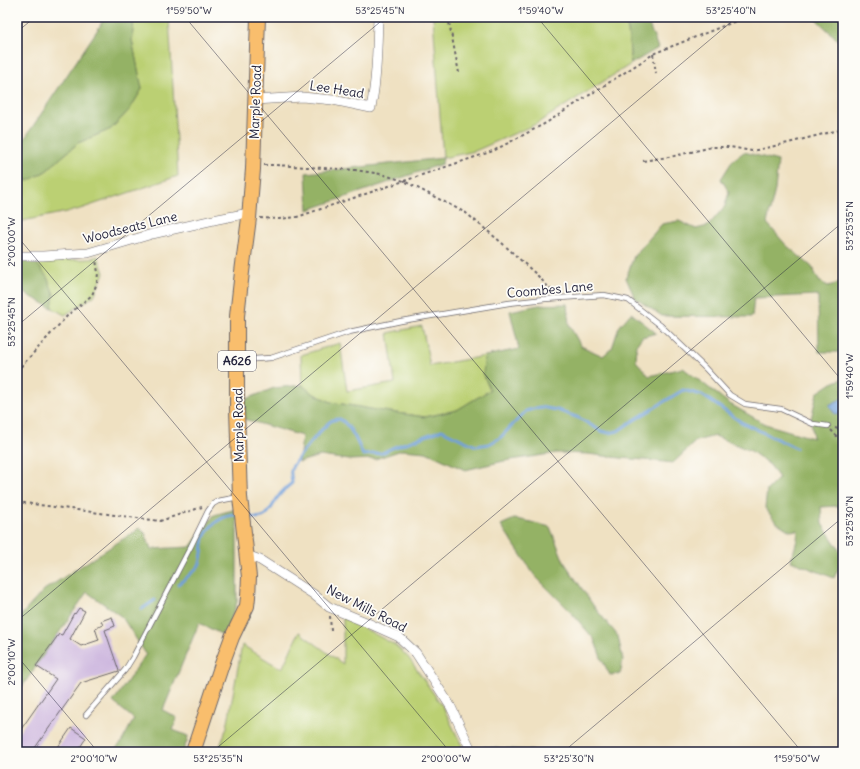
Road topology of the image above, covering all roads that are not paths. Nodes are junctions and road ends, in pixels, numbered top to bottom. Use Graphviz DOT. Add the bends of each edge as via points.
graph roads {
  1 [pos="258,17"];
  2 [pos="378,18"];
  3 [pos="255,100"];
  4 [pos="249,216"];
  5 [pos="17,256"];
  6 [pos="237,360"];
  7 [pos="828,426"];
  8 [pos="240,503"];
  9 [pos="247,557"];
  10 [pos="86,715"];
  11 [pos="193,752"];
  12 [pos="472,752"];
  1 -- 3 [label="main road, Marple Road / A626"];
  2 -- 3 [label="street, Lee Head" via="372,108 302,97"];
  3 -- 4 [label="main road, Marple Road / A626"];
  4 -- 5 [label="street, Woodseats Lane" via="218,219 152,234 88,253"];
  4 -- 6 [label="main road, Marple Road / A626" via="238,316"];
  6 -- 7 [label="lane, Coombes Lane" via="271,358 349,332 401,321 509,303 604,295 628,300 660,325 730,395 745,404 781,409 813,424"];
  6 -- 8 [label="main road, Marple Road / A626"];
  8 -- 9 [label="main road, Marple Road / A626"];
  8 -- 10 [label="lane" via="218,501 213,504 133,657"];
  9 -- 11 [label="main road, Marple Road / A626" via="249,578 246,606 222,664"];
  9 -- 12 [label="street, New Mills Road" via="260,560 329,607 399,637 416,653 451,707"];
}
